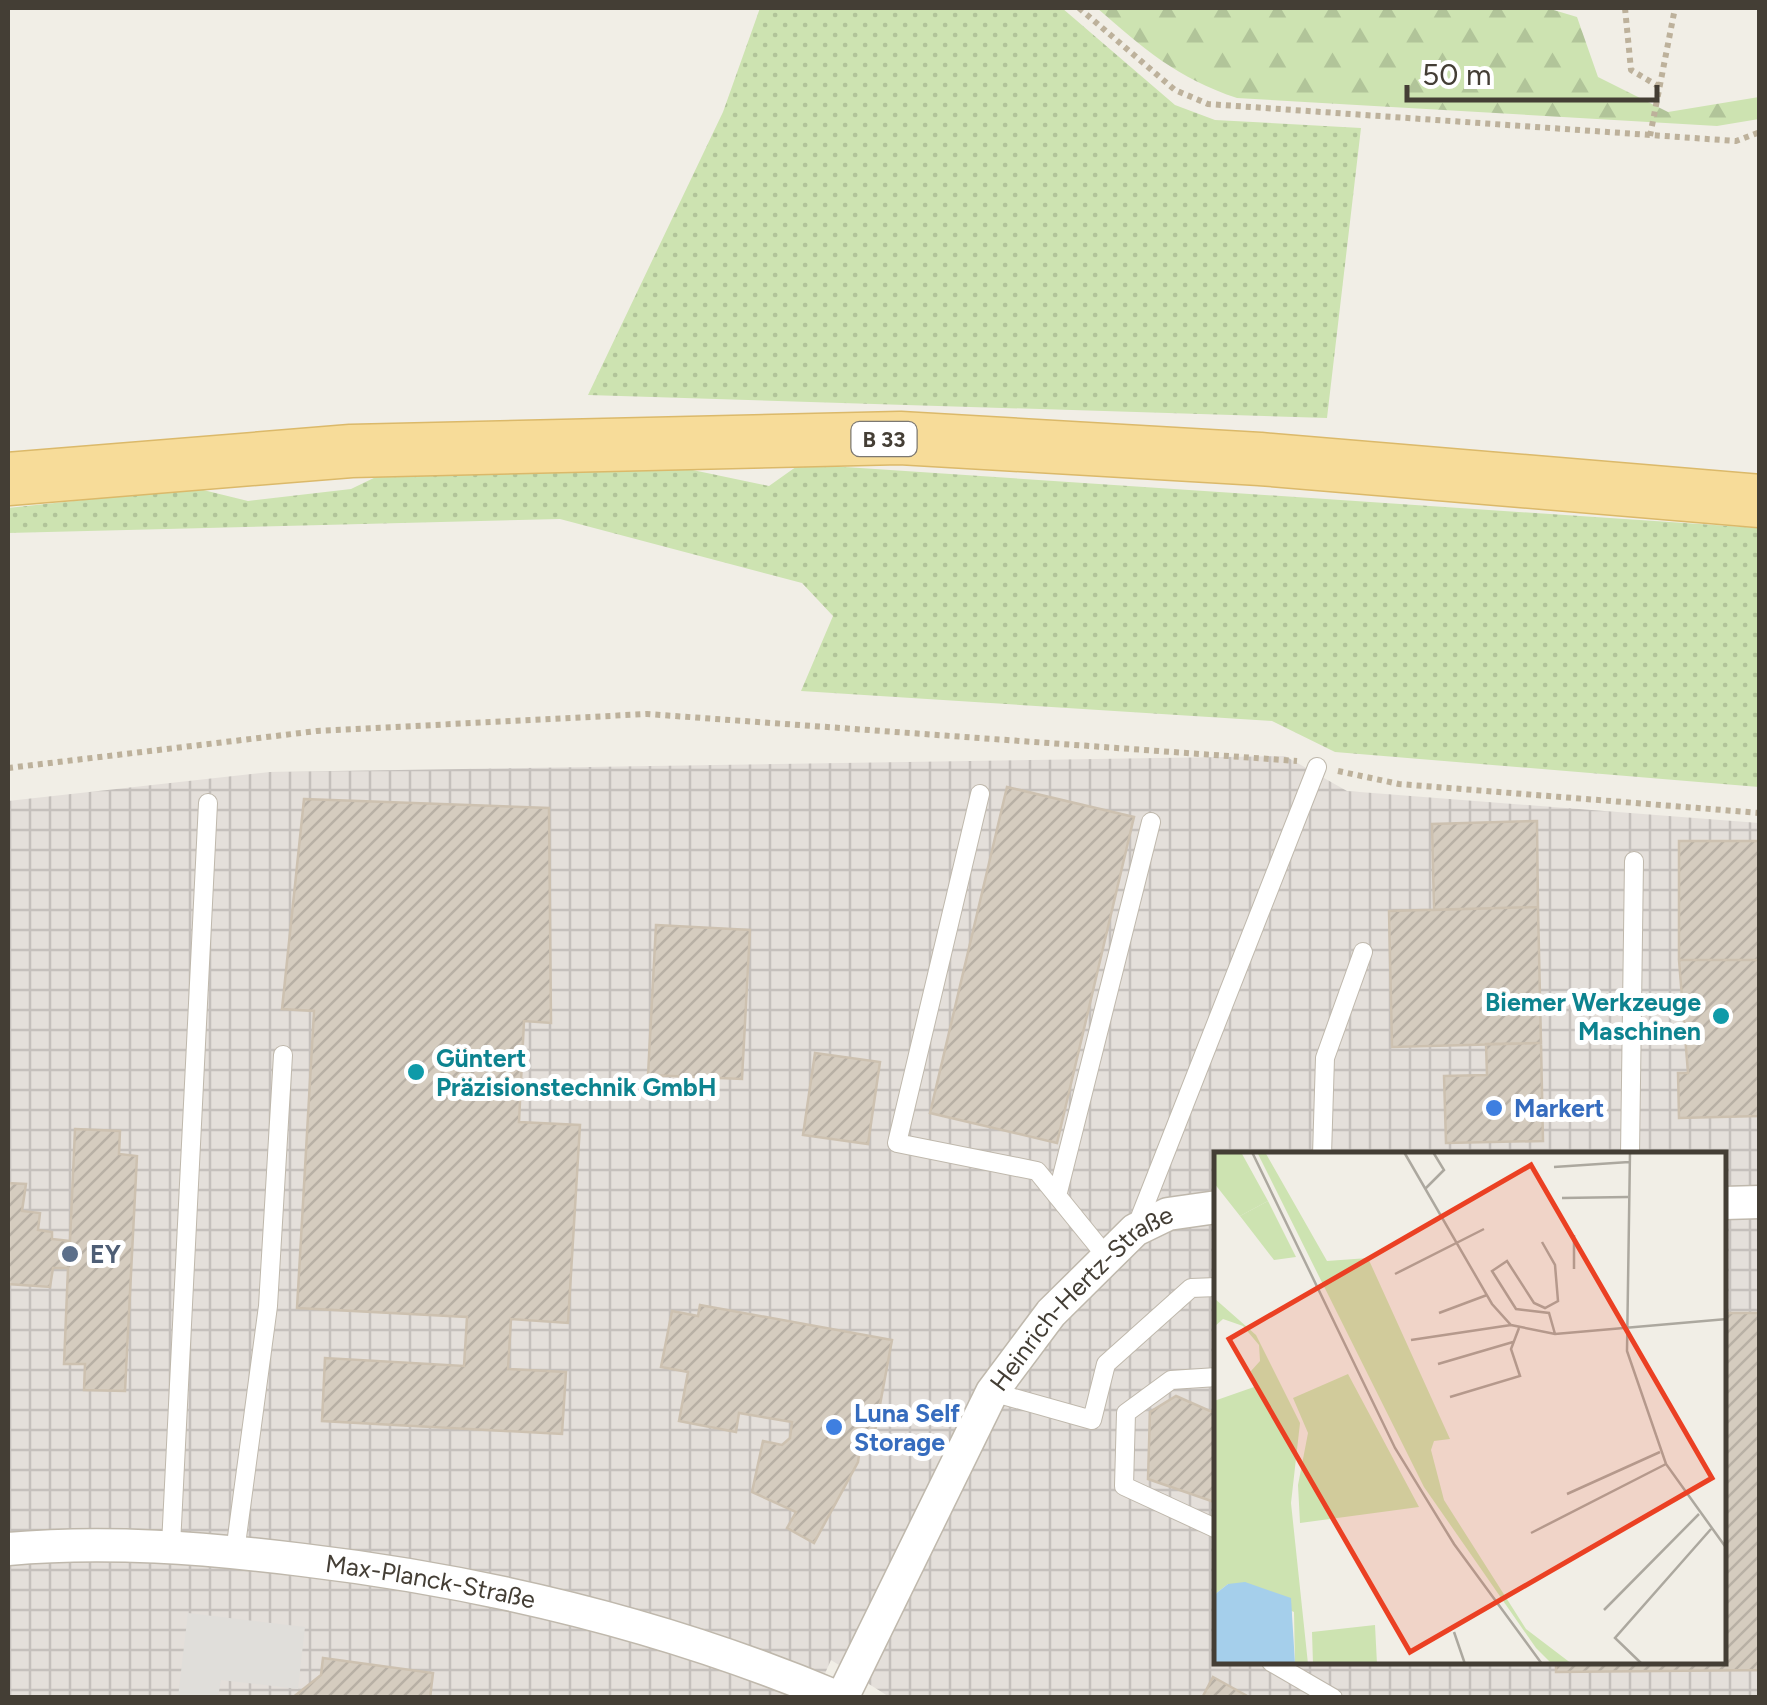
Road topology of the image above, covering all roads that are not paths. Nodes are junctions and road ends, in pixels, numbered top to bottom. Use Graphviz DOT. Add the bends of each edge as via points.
graph roads {
  1 [pos="8,479"];
  2 [pos="1760,501"];
  3 [pos="1317,766"];
  4 [pos="980,794"];
  5 [pos="208,803"];
  6 [pos="1151,822"];
  7 [pos="1634,861"];
  8 [pos="1363,952"];
  9 [pos="283,1054"];
  10 [pos="1322,1152"];
  11 [pos="1630,1152"];
  12 [pos="1057,1196"];
  13 [pos="1760,1202"];
  14 [pos="1727,1203"];
  15 [pos="1214,1207"];
  16 [pos="1135,1230"];
  17 [pos="1106,1256"];
  18 [pos="1214,1287"];
  19 [pos="1214,1378"];
  20 [pos="992,1392"];
  21 [pos="1092,1420"];
  22 [pos="1125,1431"];
  23 [pos="1214,1528"];
  24 [pos="172,1546"];
  25 [pos="8,1549"];
  26 [pos="236,1552"];
  27 [pos="1275,1665"];
  28 [pos="840,1698"];
  29 [pos="1333,1698"];
  1 -- 2 [label="main road, B 33" via="351,451 900,438 1260,459"];
  3 -- 16 [label="lane"];
  4 -- 12 [label="lane" via="898,1143 1037,1171"];
  5 -- 24 [label="lane"];
  6 -- 12 [label="lane"];
  7 -- 11 [label="lane"];
  8 -- 10 [label="lane" via="1325,1058"];
  9 -- 26 [label="lane" via="268,1306"];
  12 -- 17 [label="lane"];
  13 -- 14 [label="street"];
  15 -- 16 [label="street, Heinrich-Hertz-Straße" via="1168,1214"];
  16 -- 17 [label="street, Heinrich-Hertz-Straße"];
  17 -- 20 [label="street, Heinrich-Hertz-Straße" via="1051,1313"];
  18 -- 21 [label="lane" via="1191,1288 1106,1364"];
  19 -- 22 [label="lane" via="1171,1380 1126,1413"];
  20 -- 21 [label="lane"];
  20 -- 28 [label="street, Heinrich-Hertz-Straße"];
  21 -- 22 [label="lane"];
  22 -- 23 [label="lane" via="1124,1486"];
  24 -- 25 [label="street, Max-Planck-Straße"];
  24 -- 26 [label="street, Max-Planck-Straße"];
  26 -- 28 [label="street, Max-Planck-Straße" via="410,1573 567,1606 741,1656"];
  27 -- 29 [label="lane"];
}
